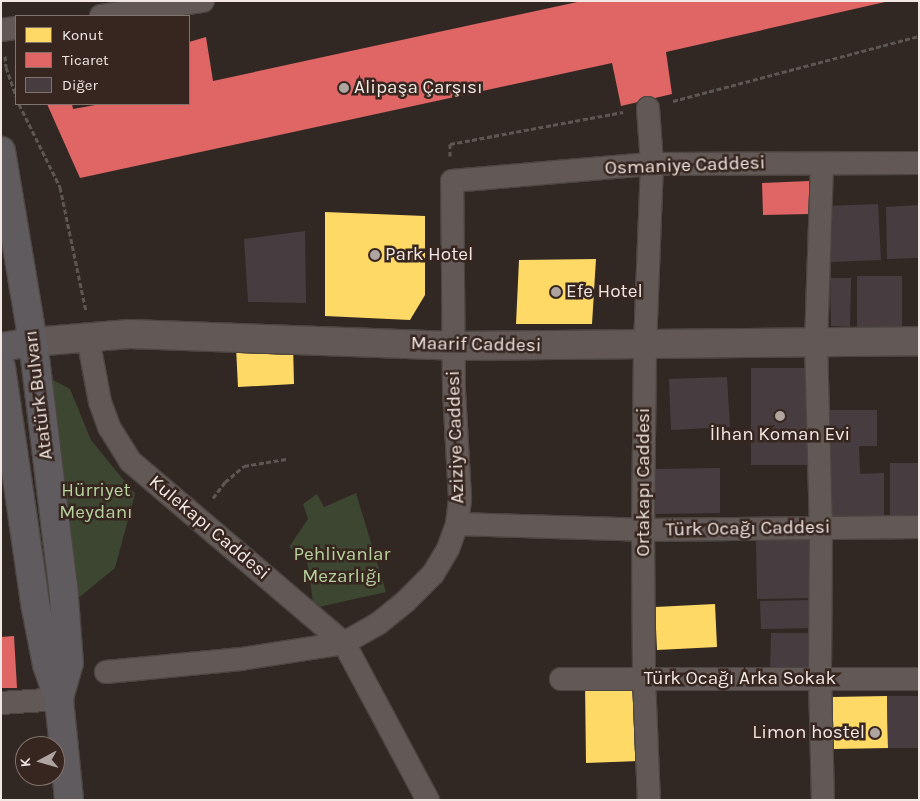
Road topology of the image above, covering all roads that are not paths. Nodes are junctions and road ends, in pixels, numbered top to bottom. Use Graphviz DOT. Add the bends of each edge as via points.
graph roads {
  1 [pos="99,1"];
  2 [pos="203,1"];
  3 [pos="101,15"];
  4 [pos="108,15"];
  5 [pos="648,108"];
  6 [pos="1,151"];
  7 [pos="919,163"];
  8 [pos="652,164"];
  9 [pos="822,164"];
  10 [pos="452,181"];
  11 [pos="88,338"];
  12 [pos="816,341"];
  13 [pos="919,341"];
  14 [pos="33,342"];
  15 [pos="645,345"];
  16 [pos="454,346"];
  17 [pos="1,347"];
  18 [pos="1,367"];
  19 [pos="457,524"];
  20 [pos="821,527"];
  21 [pos="919,527"];
  22 [pos="643,530"];
  23 [pos="344,643"];
  24 [pos="106,672"];
  25 [pos="644,678"];
  26 [pos="561,679"];
  27 [pos="820,679"];
  28 [pos="919,679"];
  29 [pos="59,699"];
  30 [pos="1,704"];
  31 [pos="69,800"];
  32 [pos="428,800"];
  33 [pos="649,800"];
  34 [pos="823,800"];
  1 -- 3 [label="street"];
  2 -- 4 [label="street"];
  5 -- 8 [label="street, Ortakapı Caddesi"];
  6 -- 14 [label="main road, Atatürk Bulvarı"];
  7 -- 9 [label="street, Osmaniye Caddesi"];
  8 -- 9 [label="street, Osmaniye Caddesi"];
  8 -- 10 [label="street, Osmaniye Caddesi"];
  8 -- 15 [label="street, Ortakapı Caddesi"];
  9 -- 12 [label="street"];
  10 -- 16 [label="street, Aziziye Caddesi"];
  11 -- 14 [label="street, Maarif Caddesi"];
  11 -- 16 [label="street, Maarif Caddesi" via="130,334"];
  11 -- 23 [label="street, Kulekapı Caddesi" via="100,402 109,427 130,461"];
  12 -- 13 [label="street, Maarif Caddesi"];
  12 -- 15 [label="street, Maarif Caddesi"];
  12 -- 20 [label="street"];
  14 -- 17 [label="main road"];
  14 -- 29 [label="main road, Atatürk Bulvarı" via="63,585 69,663"];
  15 -- 16 [label="street, Maarif Caddesi"];
  15 -- 22 [label="street, Ortakapı Caddesi"];
  16 -- 19 [label="street, Aziziye Caddesi" via="460,498"];
  18 -- 29 [label="main road, Atatürk Bulvarı" via="35,603 47,665"];
  19 -- 22 [label="street, Türk Ocağı Caddesi"];
  19 -- 23 [label="street, Aziziye Caddesi" via="448,550 433,574 379,623"];
  20 -- 21 [label="street, Türk Ocağı Caddesi"];
  20 -- 22 [label="street, Türk Ocağı Caddesi"];
  20 -- 27 [label="street"];
  22 -- 25 [label="street, Ortakapı Caddesi"];
  23 -- 24 [label="street" via="241,659"];
  23 -- 32 [label="street, Kulekapı Caddesi"];
  25 -- 26 [label="street, Türk Ocağı Arka Sokak"];
  25 -- 27 [label="street, Türk Ocağı Arka Sokak"];
  25 -- 33 [label="street, Ortakapı Caddesi"];
  27 -- 28 [label="street, Türk Ocağı Arka Sokak"];
  27 -- 34 [label="street"];
  29 -- 30 [label="street"];
  29 -- 31 [label="main road, Atatürk Bulvarı"];
}
